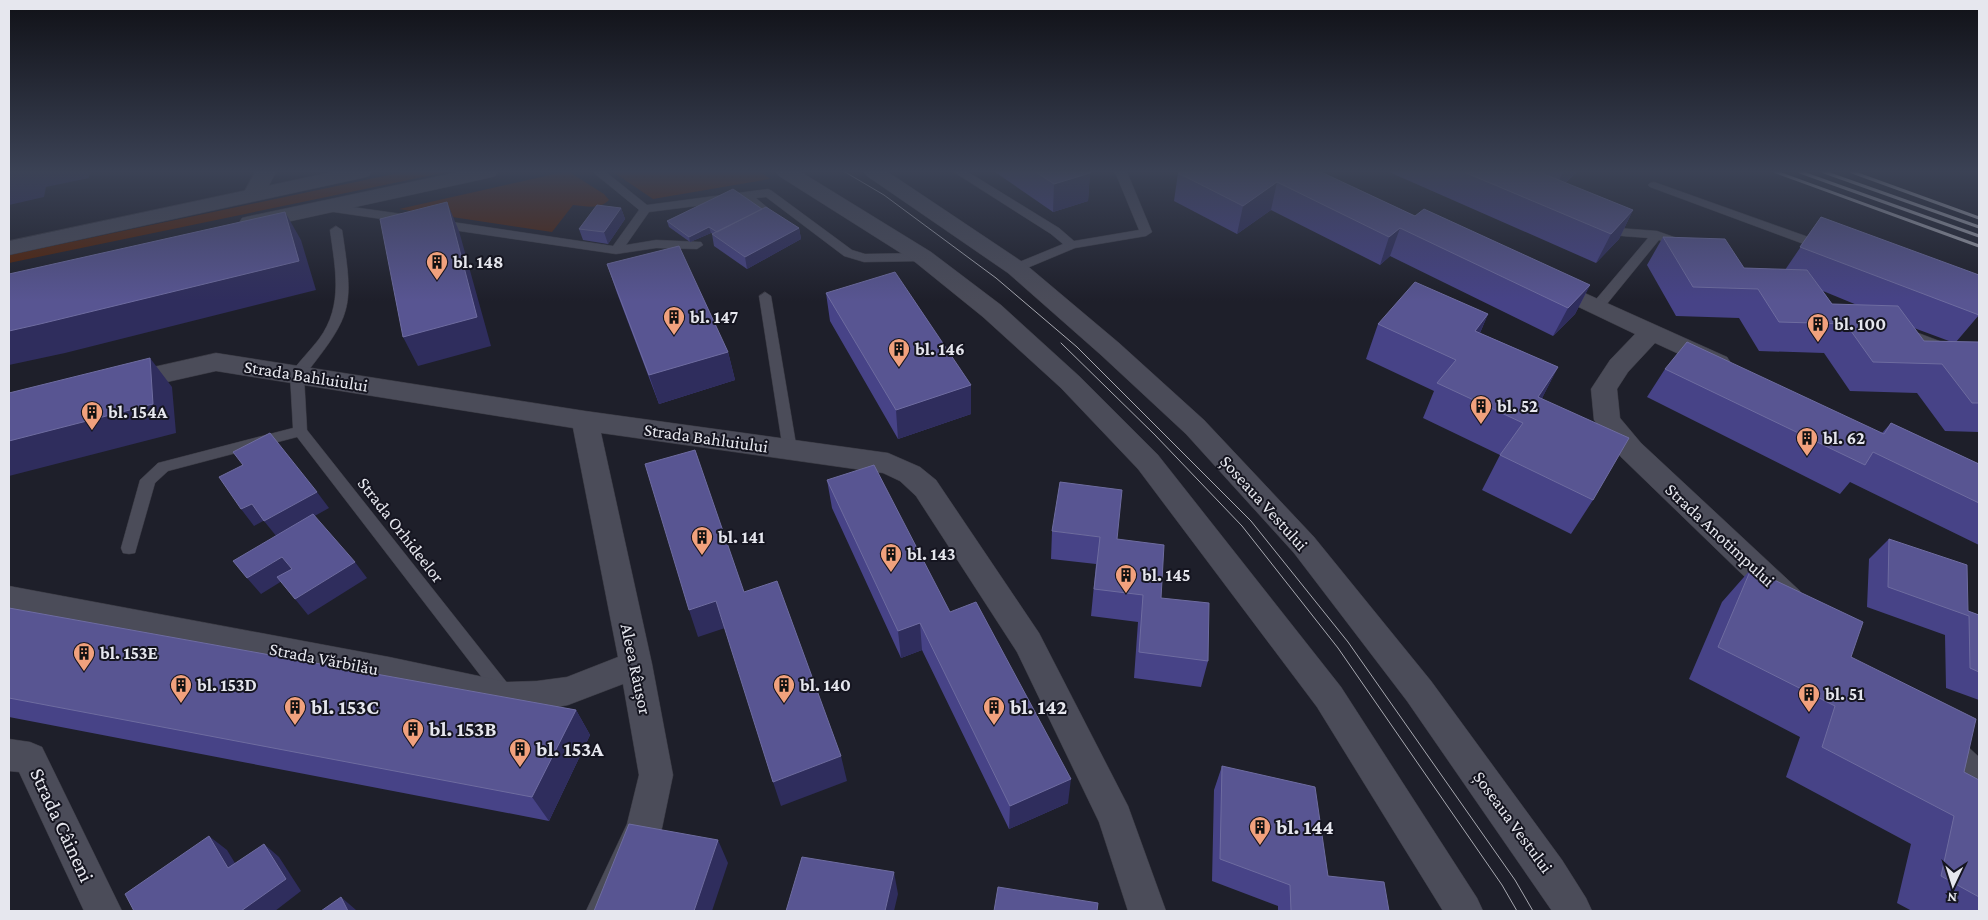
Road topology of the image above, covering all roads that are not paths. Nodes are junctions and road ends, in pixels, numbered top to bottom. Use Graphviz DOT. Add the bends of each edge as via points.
graph roads {
  1 [pos="159,215"];
  2 [pos="288,215"];
  3 [pos="377,215"];
  4 [pos="642,215"];
  5 [pos="797,215"];
  6 [pos="855,215"];
  7 [pos="938,215"];
  8 [pos="1029,215"];
  9 [pos="1139,215"];
  10 [pos="1736,215"];
  11 [pos="1590,220"];
  12 [pos="233,227"];
  13 [pos="336,230"];
  14 [pos="1657,235"];
  15 [pos="697,245"];
  16 [pos="1072,245"];
  17 [pos="9,248"];
  18 [pos="1694,249"];
  19 [pos="616,250"];
  20 [pos="1840,253"];
  21 [pos="923,257"];
  22 [pos="1016,268"];
  23 [pos="1530,275"];
  24 [pos="765,296"];
  25 [pos="1597,307"];
  26 [pos="1896,328"];
  27 [pos="1651,332"];
  28 [pos="1979,360"];
  29 [pos="1740,372"];
  30 [pos="297,375"];
  31 [pos="105,388"];
  32 [pos="585,421"];
  33 [pos="300,432"];
  34 [pos="790,450"];
  35 [pos="129,548"];
  36 [pos="9,599"];
  37 [pos="1805,615"];
  38 [pos="636,664"];
  39 [pos="507,697"];
  40 [pos="1921,724"];
  41 [pos="9,755"];
  42 [pos="1979,779"];
  43 [pos="103,911"];
  44 [pos="605,911"];
  45 [pos="1147,911"];
  46 [pos="1464,911"];
  47 [pos="1573,911"];
  1 -- 17 [label="street"];
  2 -- 12 [label="street"];
  3 -- 19 [label="lane"];
  4 -- 19 [label="lane"];
  5 -- 21 [label="lane" via="848,253 874,258"];
  6 -- 21 [label="street"];
  7 -- 22 [label="street, Șoseaua Vestului"];
  8 -- 16 [label="lane"];
  9 -- 16 [label="lane" via="1146,232"];
  10 -- 20 [label="lane"];
  11 -- 14 [label="lane" via="1616,231"];
  13 -- 30 [label="lane" via="342,304 335,323"];
  14 -- 18 [label="lane"];
  14 -- 25 [label="lane"];
  15 -- 19 [label="lane" via="656,244"];
  16 -- 22 [label="lane"];
  21 -- 46 [label="street" via="992,311 1070,382 1148,462 1329,697"];
  22 -- 47 [label="street, Șoseaua Vestului" via="1194,427 1304,545 1419,691 1550,873"];
  23 -- 25 [label="street"];
  24 -- 34 [label="lane"];
  25 -- 27 [label="street"];
  26 -- 28 [label="lane"];
  27 -- 29 [label="street"];
  27 -- 37 [label="street, Strada Anotimpului" via="1619,366 1604,389 1607,420 1631,450"];
  30 -- 31 [label="street, Strada Bahluiului" via="216,362"];
  30 -- 32 [label="street, Strada Bahluiului"];
  30 -- 33 [label="lane"];
  32 -- 34 [label="street, Strada Bahluiului"];
  32 -- 38 [label="street, Aleea Râușor"];
  33 -- 35 [label="lane" via="163,467 148,480"];
  33 -- 39 [label="lane, Strada Orhideelor"];
  34 -- 45 [label="street, Strada Bahluiului" via="888,463 910,474 926,488 1028,643 1116,818"];
  36 -- 39 [label="street, Strada Vărbilău" via="389,671"];
  38 -- 39 [label="street, Strada Vărbilău" via="568,691"];
  38 -- 44 [label="street, Aleea Râușor" via="656,775 644,828"];
  40 -- 42 [label="street"];
  41 -- 43 [label="street, Strada Câineni" via="30,758"];
}
